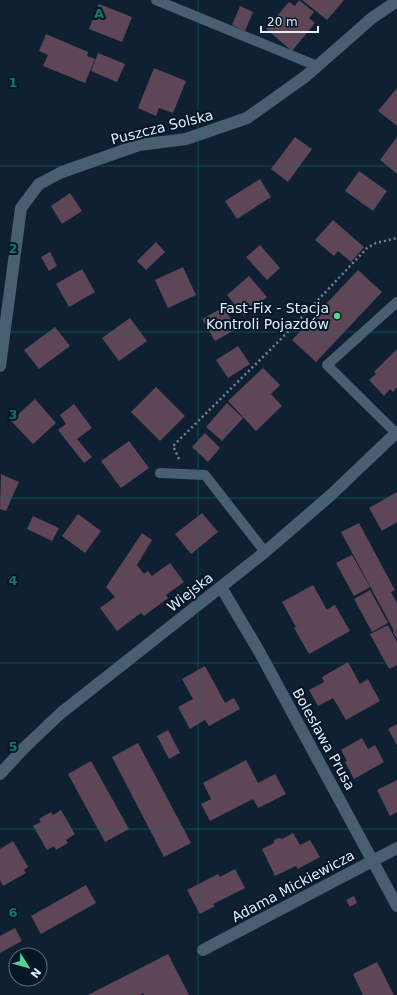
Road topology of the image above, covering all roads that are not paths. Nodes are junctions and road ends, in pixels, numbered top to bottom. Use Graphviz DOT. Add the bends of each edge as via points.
graph roads {
  1 [pos="156,0"];
  2 [pos="397,1"];
  3 [pos="317,66"];
  4 [pos="397,302"];
  5 [pos="0,366"];
  6 [pos="397,433"];
  7 [pos="160,473"];
  8 [pos="265,552"];
  9 [pos="221,587"];
  10 [pos="0,774"];
  11 [pos="397,848"];
  12 [pos="373,861"];
  13 [pos="397,906"];
  14 [pos="202,950"];
  1 -- 3 [label="lane"];
  2 -- 3 [label="street, Puszcza Solska" via="372,18"];
  3 -- 5 [label="street, Puszcza Solska" via="247,118 186,139 140,145 62,172 39,184 21,208"];
  4 -- 6 [label="lane" via="327,365"];
  6 -- 8 [label="street, Wiejska"];
  7 -- 8 [label="lane" via="205,475"];
  8 -- 9 [label="street, Wiejska"];
  9 -- 10 [label="street, Wiejska" via="61,713"];
  9 -- 12 [label="street, Bolesława Prusa" via="260,653"];
  11 -- 12 [label="street, Adama Mickiewicza"];
  12 -- 13 [label="street, Bolesława Prusa"];
  12 -- 14 [label="street, Adama Mickiewicza"];
}
